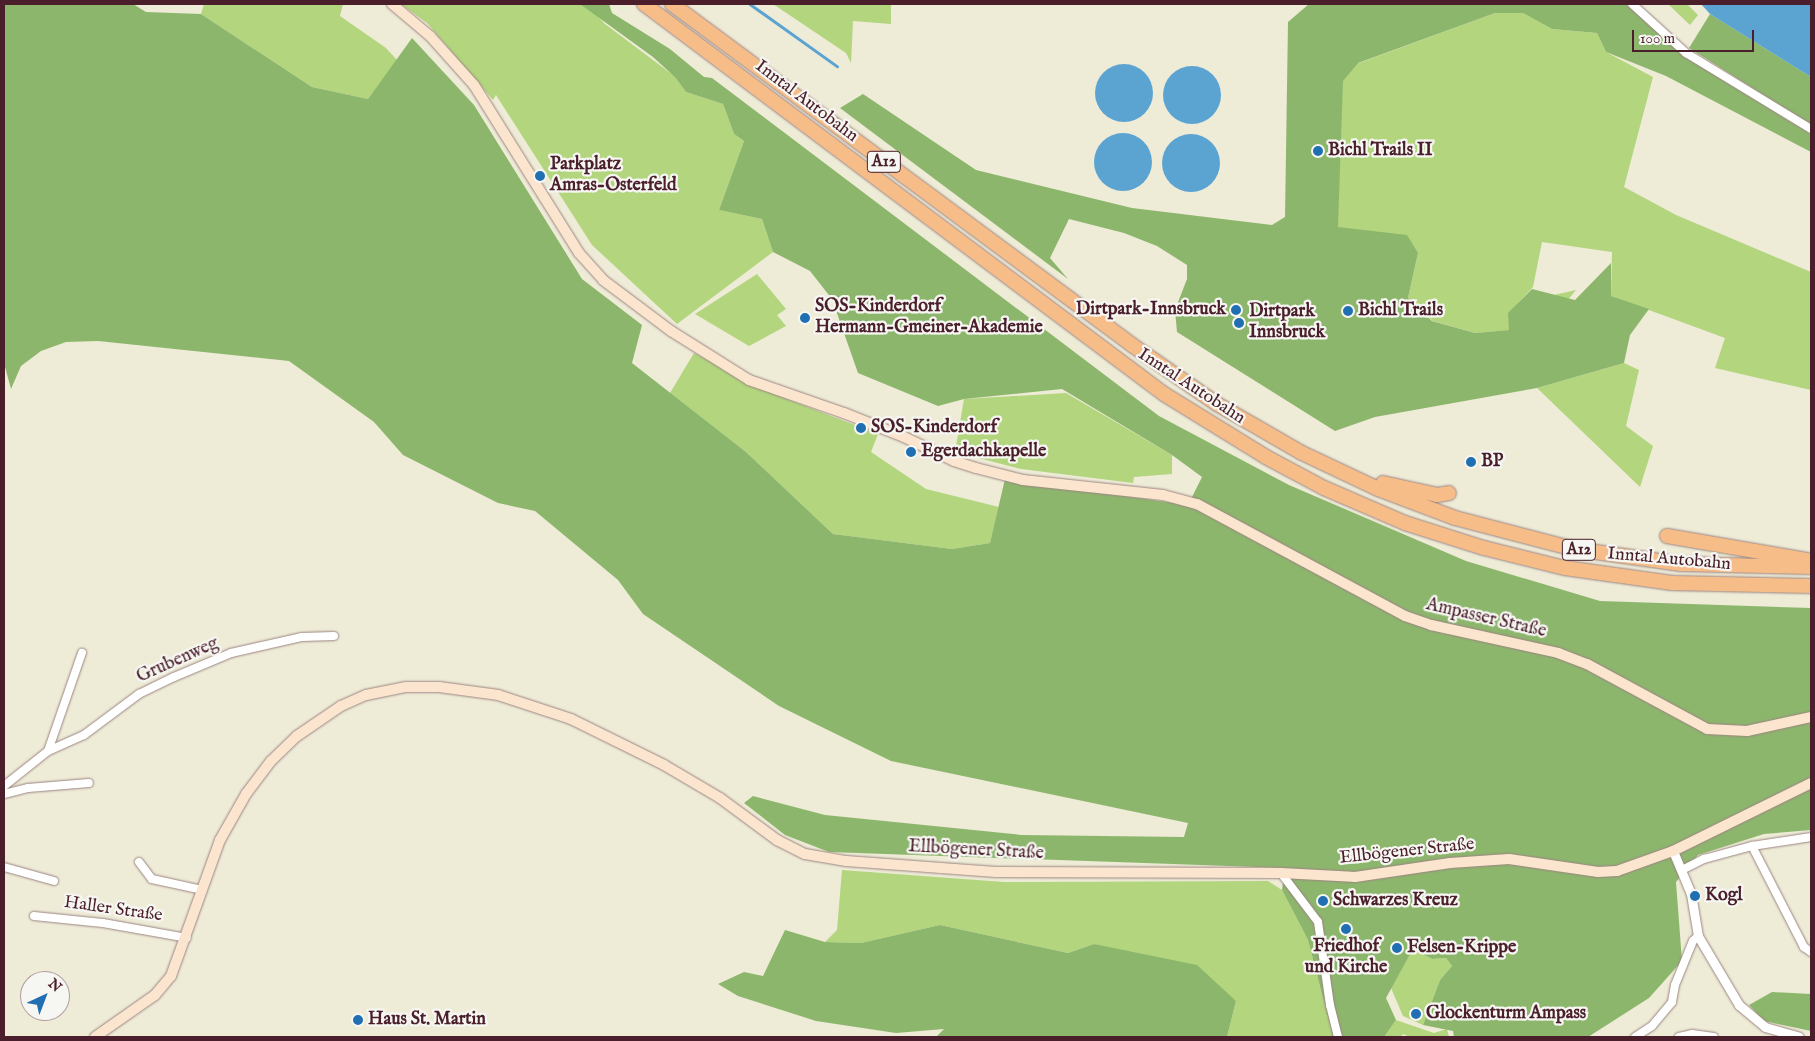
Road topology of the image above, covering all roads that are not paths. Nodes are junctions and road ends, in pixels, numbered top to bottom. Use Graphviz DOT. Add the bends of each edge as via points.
graph roads {
  1 [pos="392,4"];
  2 [pos="644,4"];
  3 [pos="672,4"];
  4 [pos="1632,4"];
  5 [pos="1811,129"];
  6 [pos="1358,480"];
  7 [pos="1448,493"];
  8 [pos="1666,536"];
  9 [pos="1811,560"];
  10 [pos="1811,567"];
  11 [pos="1811,586"];
  12 [pos="334,636"];
  13 [pos="82,653"];
  14 [pos="1811,717"];
  15 [pos="48,751"];
  16 [pos="89,783"];
  17 [pos="1811,783"];
  18 [pos="4,786"];
  19 [pos="4,794"];
  20 [pos="1811,838"];
  21 [pos="1752,846"];
  22 [pos="1673,852"];
  23 [pos="139,862"];
  24 [pos="4,868"];
  25 [pos="1682,870"];
  26 [pos="1281,873"];
  27 [pos="54,881"];
  28 [pos="202,890"];
  29 [pos="34,916"];
  30 [pos="1698,936"];
  31 [pos="187,938"];
  32 [pos="1811,952"];
  33 [pos="95,1037"];
  34 [pos="1338,1037"];
  35 [pos="1635,1037"];
  36 [pos="1679,1037"];
  37 [pos="1714,1037"];
  38 [pos="1799,1037"];
  1 -- 14 [label="main road, Ampasser Straße" via="430,36 474,85 579,253 598,274 628,301 710,356 778,392 861,420 954,461 1023,480 1163,495 1197,504 1405,616 1558,653 1588,664 1707,729 1747,731"];
  2 -- 11 [label="highway, Inntal Autobahn / A12" via="1164,394 1266,457 1355,502 1405,523 1484,548 1565,568 1672,583"];
  3 -- 6 [label="highway, Inntal Autobahn / A12" via="1132,345 1217,404 1302,453"];
  4 -- 5 [label="street" via="1686,53"];
  6 -- 7 [label="highway" via="1437,495"];
  6 -- 10 [label="highway, Inntal Autobahn / A12" via="1455,518 1574,549 1681,564"];
  8 -- 9 [label="highway"];
  12 -- 15 [label="street, Grubenweg" via="302,637 218,658 139,694 91,731"];
  13 -- 15 [label="street"];
  15 -- 18 [label="street, Grubenweg"];
  16 -- 19 [label="street" via="28,788"];
  17 -- 22 [label="main road, Ellbögener Straße"];
  20 -- 21 [label="street"];
  21 -- 25 [label="street" via="1704,859"];
  21 -- 32 [label="street" via="1804,947"];
  22 -- 25 [label="street"];
  22 -- 26 [label="main road, Ellbögener Straße" via="1630,869 1606,872 1508,859 1450,863 1355,877"];
  23 -- 28 [label="street, Haller Straße" via="152,879"];
  24 -- 27 [label="street"];
  25 -- 30 [label="street" via="1691,894"];
  26 -- 28 [label="main road, Ellbögener Straße" via="996,872 823,859 790,848 720,798 585,725 518,700 439,687 406,687 353,700 325,715 271,761 237,809 220,840"];
  26 -- 34 [label="street" via="1318,922 1330,1006"];
  28 -- 31 [label="main road"];
  29 -- 31 [label="street, Haller Straße" via="103,923"];
  30 -- 35 [label="street" via="1692,942 1672,1002 1652,1026"];
  30 -- 38 [label="street" via="1739,1005 1765,1027"];
  31 -- 33 [label="main road" via="171,976 161,990"];
  36 -- 37 [label="street" via="1692,1034"];
}
